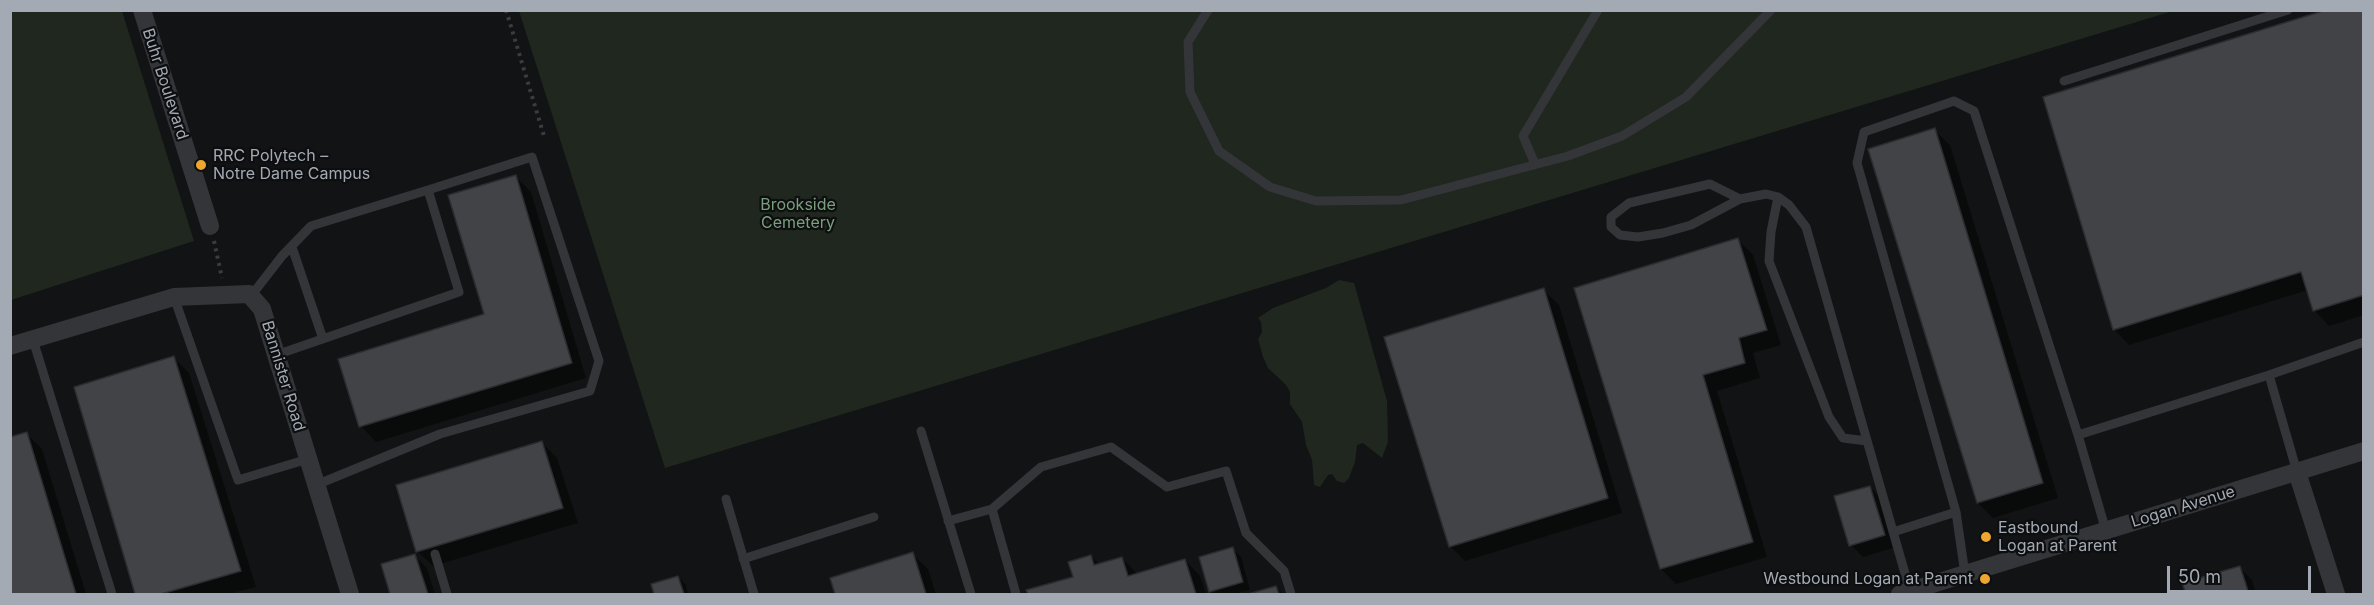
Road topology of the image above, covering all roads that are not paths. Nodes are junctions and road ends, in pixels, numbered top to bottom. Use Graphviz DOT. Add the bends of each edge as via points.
graph roads {
  1 [pos="142,10"];
  2 [pos="1208,10"];
  3 [pos="1598,10"];
  4 [pos="1771,10"];
  5 [pos="2288,10"];
  6 [pos="2064,81"];
  7 [pos="1535,165"];
  8 [pos="428,190"];
  9 [pos="1778,197"];
  10 [pos="1740,198"];
  11 [pos="210,226"];
  12 [pos="292,247"];
  13 [pos="251,296"];
  14 [pos="174,297"];
  15 [pos="323,339"];
  16 [pos="33,340"];
  17 [pos="2364,342"];
  18 [pos="10,346"];
  19 [pos="276,355"];
  20 [pos="2270,375"];
  21 [pos="921,431"];
  22 [pos="2078,435"];
  23 [pos="1868,441"];
  24 [pos="2364,451"];
  25 [pos="308,459"];
  26 [pos="2297,472"];
  27 [pos="316,485"];
  28 [pos="726,499"];
  29 [pos="992,509"];
  30 [pos="1956,512"];
  31 [pos="874,517"];
  32 [pos="948,520"];
  33 [pos="2106,531"];
  34 [pos="1893,532"];
  35 [pos="435,554"];
  36 [pos="743,559"];
  37 [pos="1965,574"];
  38 [pos="1907,593"];
  39 [pos="112,594"];
  40 [pos="350,594"];
  41 [pos="447,594"];
  42 [pos="754,594"];
  43 [pos="971,594"];
  44 [pos="1016,594"];
  45 [pos="1291,594"];
  46 [pos="2336,594"];
  1 -- 11 [label="street, Buhr Boulevard"];
  2 -- 7 [label="lane" via="1188,42 1190,92 1219,151 1270,187 1316,201 1401,200"];
  3 -- 7 [label="lane" via="1523,136"];
  4 -- 7 [label="lane" via="1686,97 1622,136"];
  5 -- 6 [label="lane"];
  8 -- 12 [label="lane" via="311,226"];
  8 -- 15 [label="lane" via="459,292"];
  8 -- 27 [label="lane" via="532,157 599,361 590,391 440,434"];
  9 -- 10 [label="lane" via="1766,194"];
  9 -- 23 [label="lane" via="1806,227"];
  9 -- 23 [label="lane" via="1770,261 1828,417 1844,438"];
  10 -- 10 [label="lane" via="1691,225 1663,233 1620,235 1611,227 1611,217 1629,203 1710,184"];
  12 -- 13 [label="lane"];
  12 -- 15 [label="lane"];
  13 -- 14 [label="street"];
  13 -- 19 [label="street, Bannister Road" via="262,309"];
  14 -- 16 [label="street"];
  14 -- 25 [label="lane" via="238,480"];
  15 -- 19 [label="lane"];
  16 -- 18 [label="street"];
  16 -- 39 [label="lane"];
  17 -- 20 [label="lane"];
  19 -- 25 [label="street, Bannister Road"];
  20 -- 22 [label="lane"];
  20 -- 26 [label="lane"];
  21 -- 32 [label="lane"];
  22 -- 30 [label="lane" via="1974,111 1954,101 1864,132 1857,163"];
  22 -- 33 [label="lane"];
  23 -- 34 [label="lane"];
  24 -- 26 [label="street, Logan Avenue"];
  25 -- 27 [label="street, Bannister Road"];
  26 -- 33 [label="street, Logan Avenue"];
  26 -- 46 [label="street"];
  27 -- 40 [label="street, Bannister Road"];
  28 -- 36 [label="lane"];
  29 -- 32 [label="lane"];
  29 -- 44 [label="lane"];
  29 -- 45 [label="lane" via="1041,467 1111,447 1167,487 1226,471 1246,533 1284,571"];
  30 -- 34 [label="lane"];
  30 -- 37 [label="lane"];
  31 -- 36 [label="lane"];
  32 -- 43 [label="lane"];
  33 -- 37 [label="street, Logan Avenue"];
  34 -- 38 [label="lane"];
  35 -- 41 [label="lane"];
  36 -- 42 [label="lane"];
  37 -- 38 [label="street, Logan Avenue"];
}
